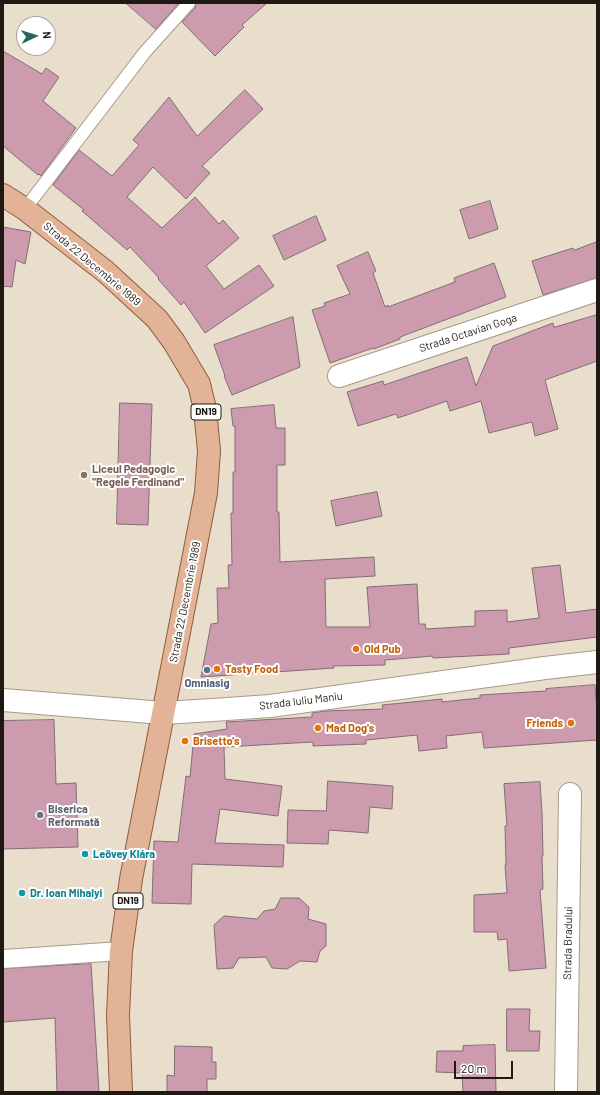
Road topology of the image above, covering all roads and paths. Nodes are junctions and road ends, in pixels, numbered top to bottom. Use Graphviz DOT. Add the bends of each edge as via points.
graph roads {
  1 [pos="189,3"];
  2 [pos="3,195"];
  3 [pos="25,209"];
  4 [pos="597,290"];
  5 [pos="339,376"];
  6 [pos="597,662"];
  7 [pos="3,700"];
  8 [pos="163,713"];
  9 [pos="570,794"];
  10 [pos="121,951"];
  11 [pos="3,959"];
  12 [pos="121,1092"];
  13 [pos="566,1092"];
  1 -- 3 [label="lane" via="146,52"];
  2 -- 3 [label="main road, Strada 22 Decembrie 1989 / DN19"];
  3 -- 8 [label="main road, Strada 22 Decembrie 1989 / DN19" via="106,272 156,319 182,354 199,384 205,409 209,451 206,493"];
  4 -- 5 [label="main road, Strada Octavian Goga"];
  6 -- 8 [label="main road, Strada Iuliu Maniu" via="270,706"];
  7 -- 8 [label="main road, Strada Iuliu Maniu"];
  8 -- 10 [label="main road, Strada 22 Decembrie 1989 / DN19" via="131,879"];
  9 -- 13 [label="main road, Strada Bradului"];
  10 -- 11 [label="street"];
  10 -- 12 [label="main road, Strada 22 Decembrie 1989 / DN19" via="118,1015"];
}
